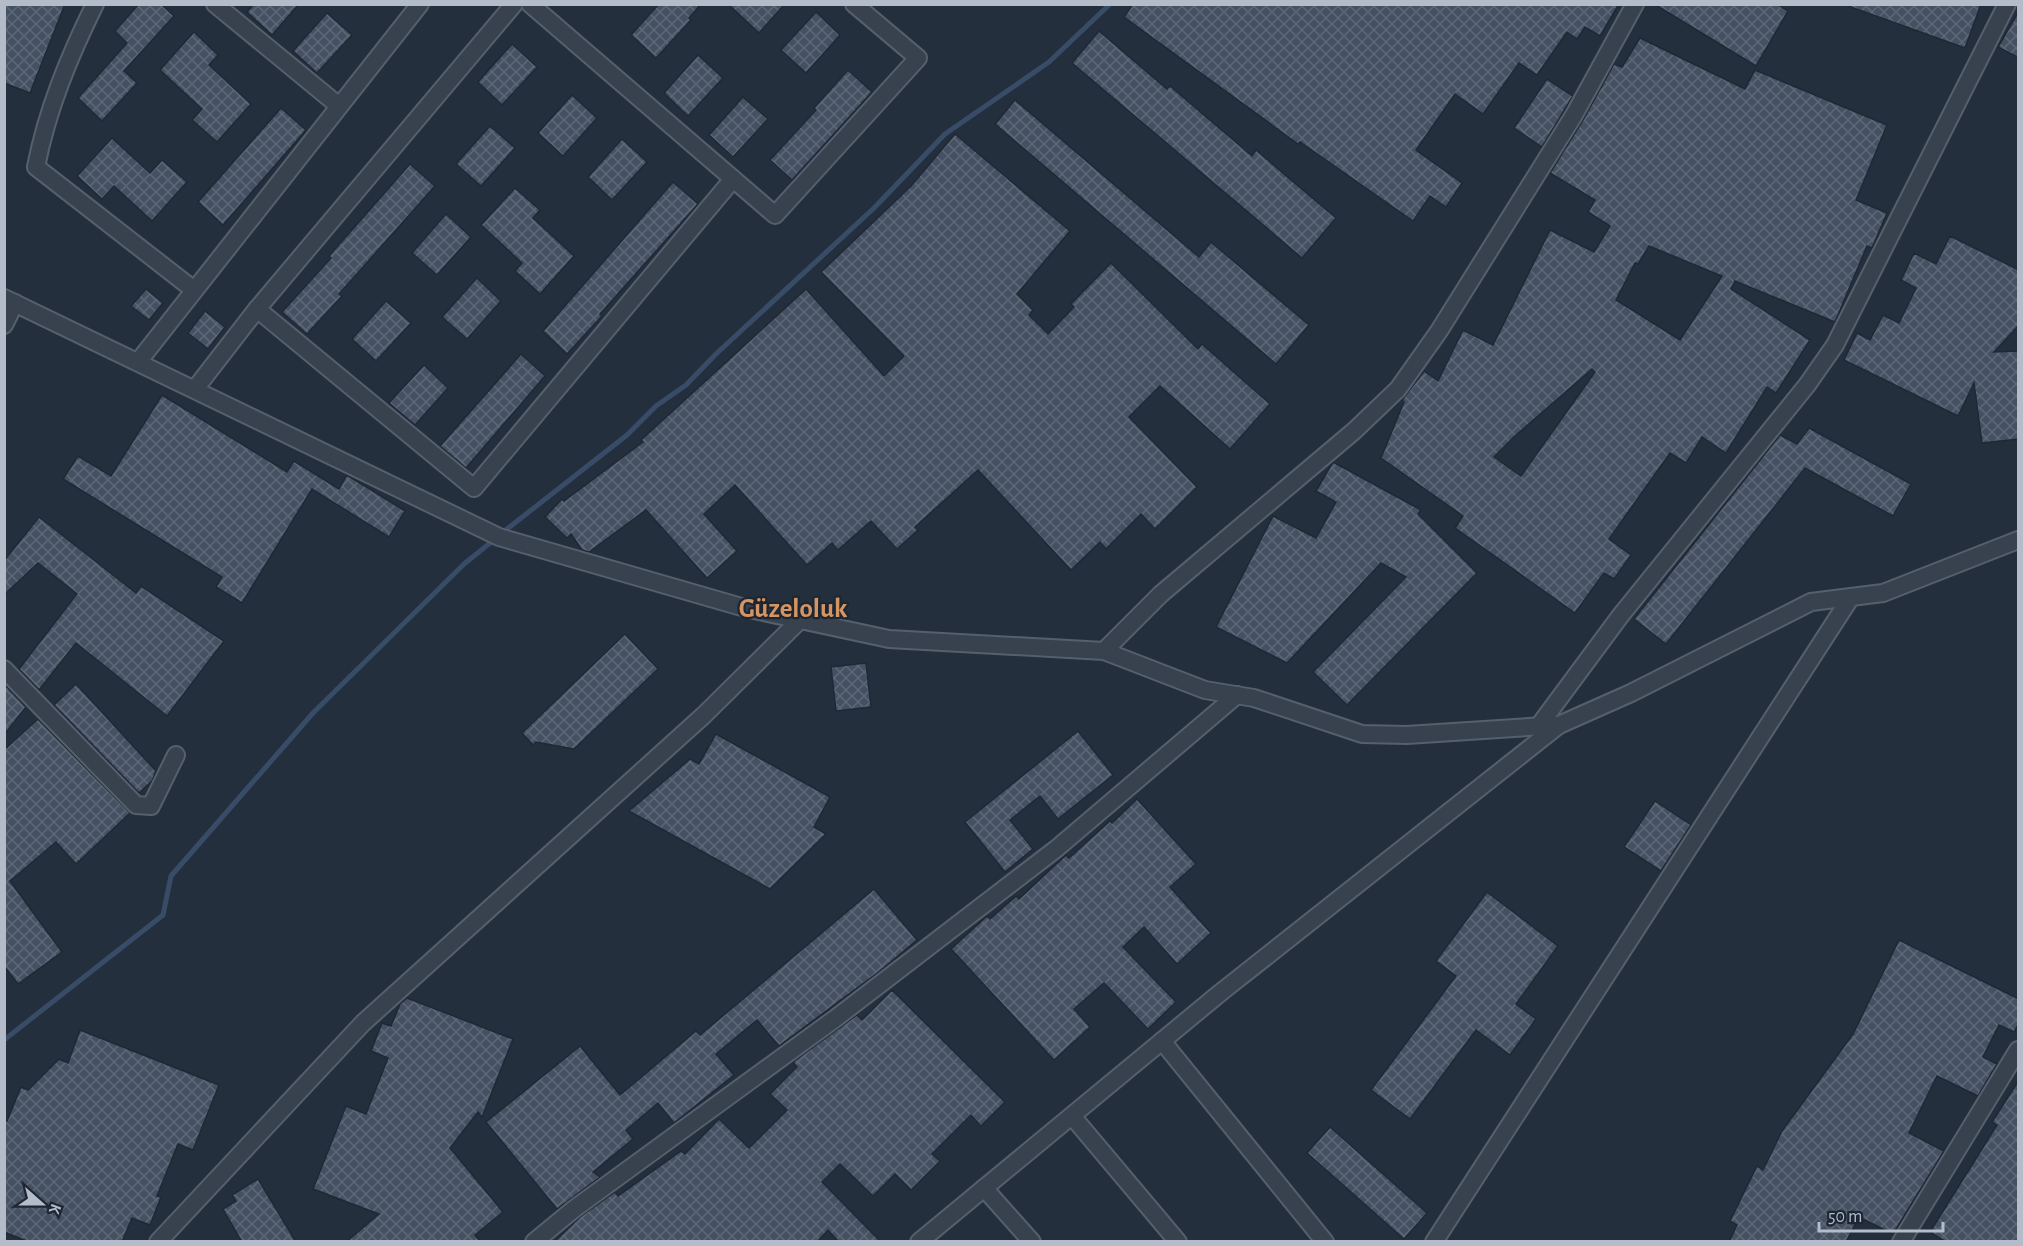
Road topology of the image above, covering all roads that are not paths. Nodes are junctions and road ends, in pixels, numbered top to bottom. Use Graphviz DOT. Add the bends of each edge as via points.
graph roads {
  1 [pos="95,4"];
  2 [pos="215,4"];
  3 [pos="420,4"];
  4 [pos="514,4"];
  5 [pos="530,4"];
  6 [pos="854,4"];
  7 [pos="1635,4"];
  8 [pos="2007,4"];
  9 [pos="339,106"];
  10 [pos="733,179"];
  11 [pos="195,290"];
  12 [pos="10,301"];
  13 [pos="257,309"];
  14 [pos="4,326"];
  15 [pos="138,362"];
  16 [pos="195,389"];
  17 [pos="2019,540"];
  18 [pos="1851,597"];
  19 [pos="800,620"];
  20 [pos="1104,651"];
  21 [pos="4,669"];
  22 [pos="1237,695"];
  23 [pos="1559,726"];
  24 [pos="1538,727"];
  25 [pos="176,755"];
  26 [pos="1162,1041"];
  27 [pos="2019,1050"];
  28 [pos="1072,1116"];
  29 [pos="984,1188"];
  30 [pos="158,1242"];
  31 [pos="534,1242"];
  32 [pos="919,1242"];
  33 [pos="1032,1242"];
  34 [pos="1178,1242"];
  35 [pos="1326,1242"];
  36 [pos="1434,1242"];
  37 [pos="1901,1242"];
  1 -- 11 [label="street" via="71,53 43,132 36,167"];
  2 -- 9 [label="street"];
  3 -- 9 [label="street"];
  4 -- 13 [label="street"];
  5 -- 10 [label="street"];
  6 -- 10 [label="street" via="918,58 775,215"];
  7 -- 20 [label="street" via="1574,115 1439,332 1398,390 1161,594"];
  8 -- 24 [label="street" via="1835,345 1621,615"];
  9 -- 11 [label="street"];
  10 -- 13 [label="street" via="474,488"];
  11 -- 15 [label="street"];
  12 -- 14 [label="street"];
  12 -- 15 [label="street"];
  13 -- 16 [label="street"];
  15 -- 16 [label="street"];
  16 -- 19 [label="street" via="493,534 745,608"];
  17 -- 18 [label="street" via="1883,593"];
  18 -- 23 [label="street" via="1811,602"];
  18 -- 36 [label="street"];
  19 -- 20 [label="street" via="889,639"];
  19 -- 30 [label="street" via="704,715 363,1023"];
  20 -- 22 [label="street" via="1205,690"];
  21 -- 25 [label="street" via="136,805 151,806"];
  22 -- 24 [label="street" via="1362,734"];
  22 -- 31 [label="street" via="1056,849"];
  23 -- 24 [label="street"];
  23 -- 26 [label="street"];
  26 -- 28 [label="street"];
  26 -- 35 [label="street"];
  27 -- 37 [label="street"];
  28 -- 29 [label="street"];
  28 -- 34 [label="street"];
  29 -- 32 [label="street"];
  29 -- 33 [label="street"];
}
